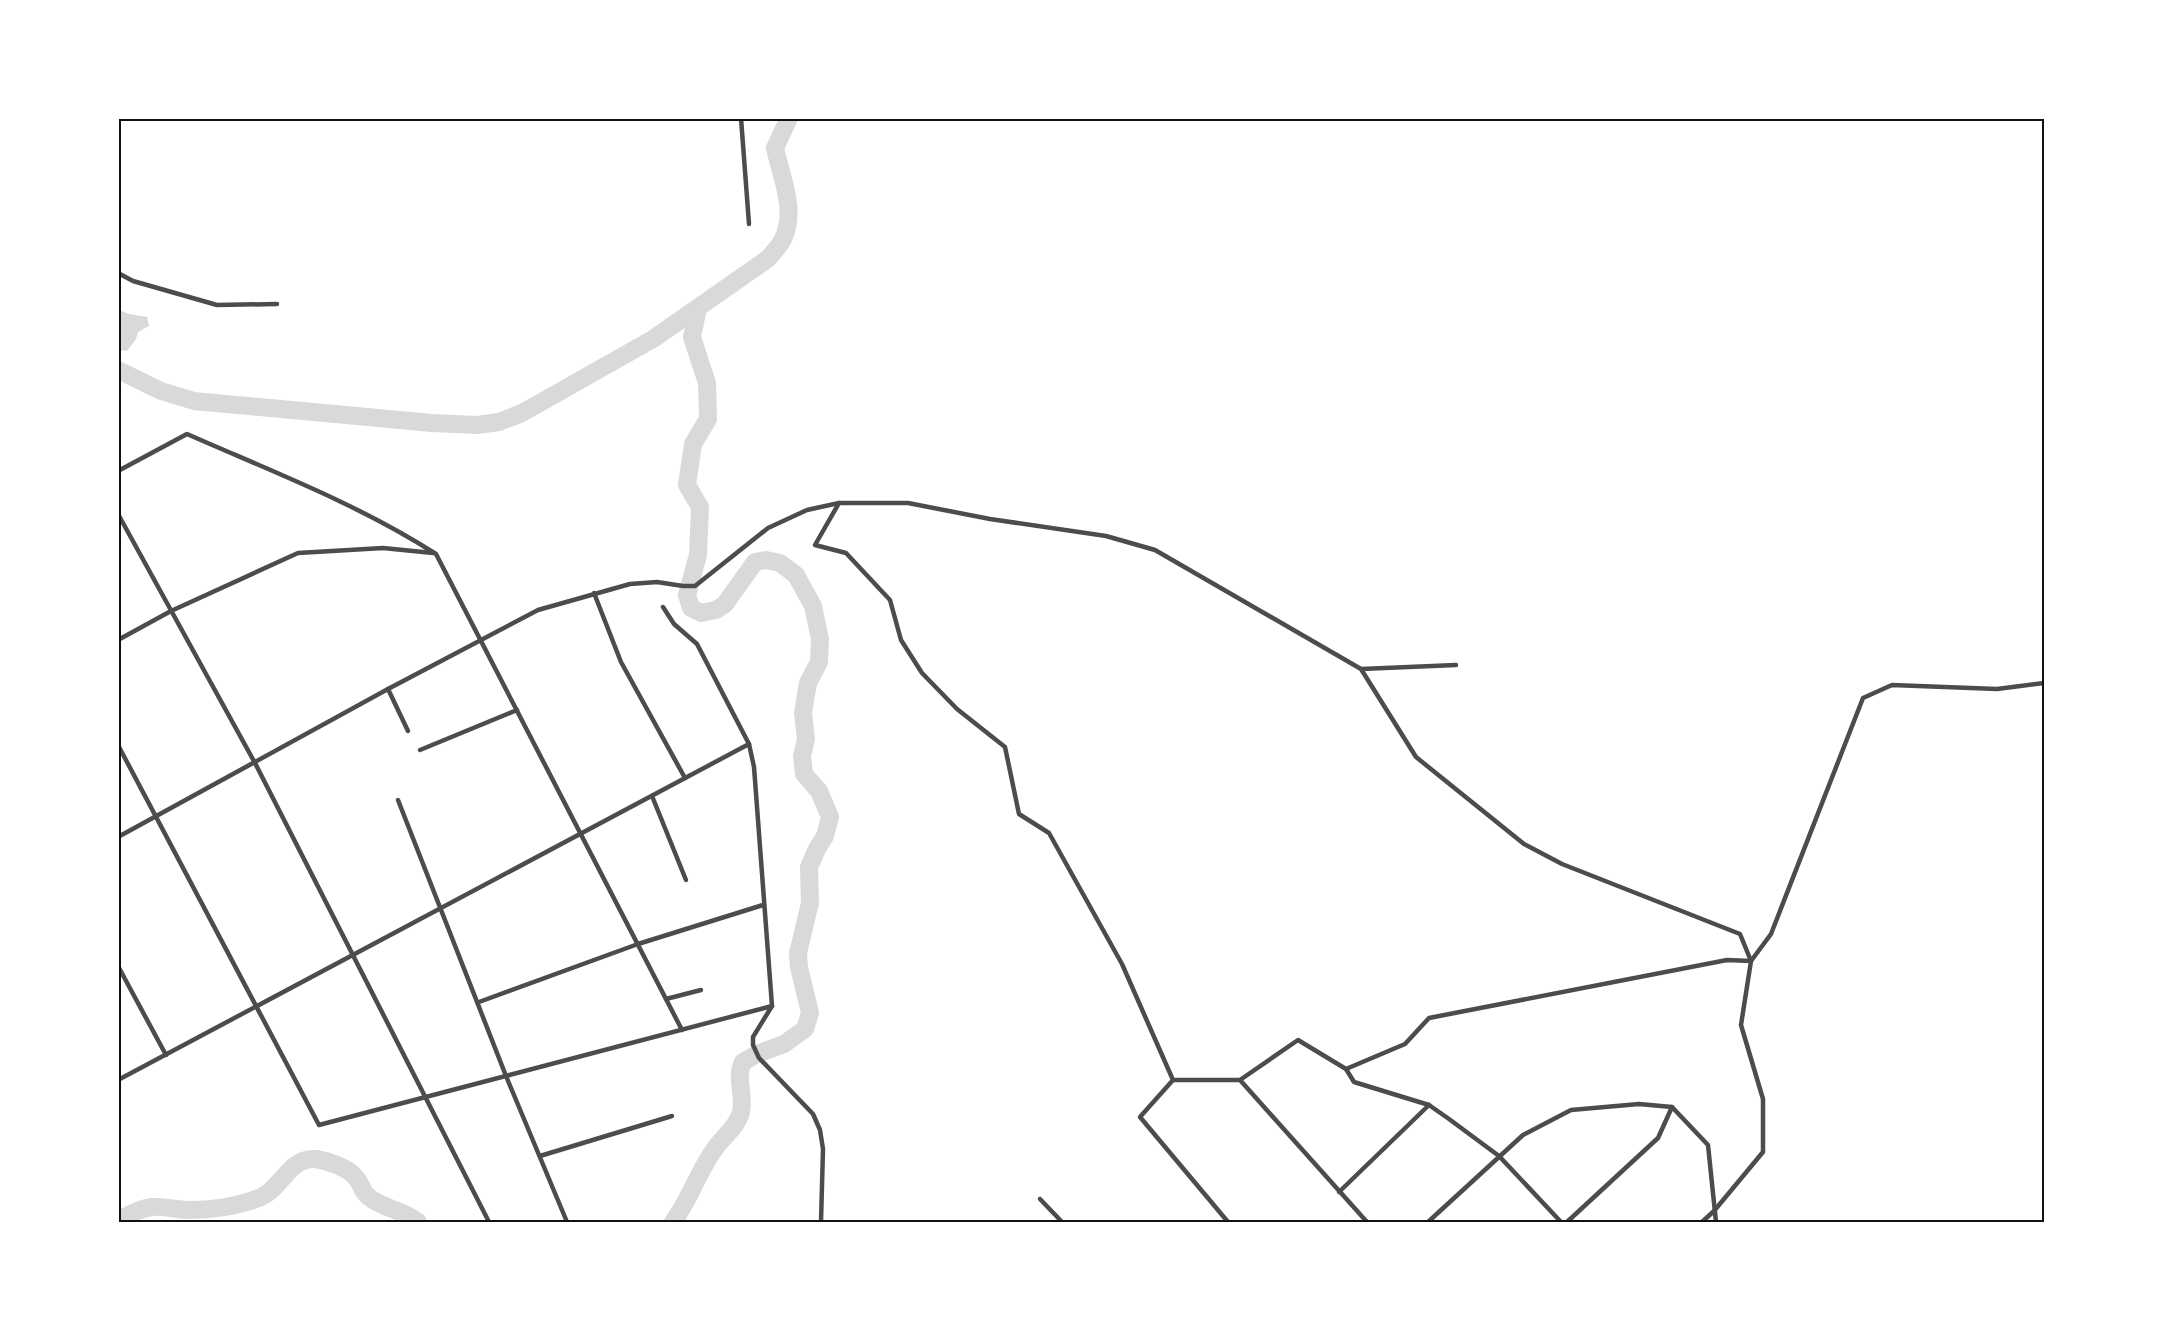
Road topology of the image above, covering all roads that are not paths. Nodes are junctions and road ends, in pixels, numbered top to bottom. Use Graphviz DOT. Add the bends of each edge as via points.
graph roads {
  1 [pos="741,118"];
  2 [pos="749,224"];
  3 [pos="118,273"];
  4 [pos="277,304"];
  5 [pos="118,471"];
  6 [pos="839,503"];
  7 [pos="118,514"];
  8 [pos="436,554"];
  9 [pos="594,593"];
  10 [pos="663,607"];
  11 [pos="171,612"];
  12 [pos="118,640"];
  13 [pos="481,640"];
  14 [pos="1456,666"];
  15 [pos="1362,669"];
  16 [pos="2044,682"];
  17 [pos="388,689"];
  18 [pos="517,710"];
  19 [pos="408,731"];
  20 [pos="118,744"];
  21 [pos="748,744"];
  22 [pos="420,750"];
  23 [pos="255,763"];
  24 [pos="685,778"];
  25 [pos="652,796"];
  26 [pos="398,800"];
  27 [pos="156,816"];
  28 [pos="581,834"];
  29 [pos="118,837"];
  30 [pos="686,880"];
  31 [pos="763,905"];
  32 [pos="442,909"];
  33 [pos="638,944"];
  34 [pos="354,956"];
  35 [pos="1751,961"];
  36 [pos="118,966"];
  37 [pos="701,990"];
  38 [pos="666,999"];
  39 [pos="479,1002"];
  40 [pos="772,1006"];
  41 [pos="257,1008"];
  42 [pos="682,1030"];
  43 [pos="166,1056"];
  44 [pos="1346,1069"];
  45 [pos="506,1076"];
  46 [pos="118,1080"];
  47 [pos="1173,1080"];
  48 [pos="1240,1080"];
  49 [pos="424,1098"];
  50 [pos="1429,1105"];
  51 [pos="1672,1107"];
  52 [pos="672,1116"];
  53 [pos="540,1156"];
  54 [pos="1499,1156"];
  55 [pos="1339,1192"];
  56 [pos="1040,1199"];
  57 [pos="1714,1211"];
  58 [pos="489,1222"];
  59 [pos="567,1222"];
  60 [pos="821,1222"];
  61 [pos="1062,1222"];
  62 [pos="1228,1222"];
  63 [pos="1367,1222"];
  64 [pos="1428,1222"];
  65 [pos="1562,1222"];
  66 [pos="1567,1222"];
  67 [pos="1702,1222"];
  68 [pos="1716,1222"];
  1 -- 2 [label="street"];
  3 -- 4 [label="street" via="217,305"];
  5 -- 8 [label="street" via="187,434 341,502"];
  6 -- 9 [label="street" via="807,510 768,528 695,586 657,582"];
  6 -- 15 [label="street" via="908,503 1106,536 1155,550"];
  6 -- 47 [label="street" via="815,545 846,554 883,592 890,600 901,640 922,673 957,709 1005,747 1019,814 1049,833 1122,964"];
  7 -- 11 [label="street"];
  8 -- 11 [label="street" via="383,548 298,554"];
  8 -- 13 [label="street"];
  9 -- 13 [label="street" via="538,610"];
  9 -- 24 [label="street" via="621,662"];
  10 -- 21 [label="street" via="674,624 696,644"];
  11 -- 12 [label="street"];
  11 -- 23 [label="street"];
  13 -- 17 [label="street"];
  13 -- 18 [label="street"];
  14 -- 15 [label="street"];
  15 -- 35 [label="street" via="1416,757 1524,844 1562,864 1740,934"];
  16 -- 35 [label="street" via="1996,689 1892,685 1863,698 1772,934"];
  17 -- 19 [label="street"];
  17 -- 23 [label="street"];
  18 -- 22 [label="street"];
  18 -- 28 [label="street"];
  20 -- 27 [label="street"];
  21 -- 24 [label="street"];
  21 -- 31 [label="street" via="754,767"];
  23 -- 27 [label="street"];
  23 -- 34 [label="street"];
  24 -- 25 [label="street"];
  25 -- 28 [label="street"];
  25 -- 30 [label="street"];
  26 -- 32 [label="street"];
  27 -- 29 [label="street"];
  27 -- 41 [label="street"];
  28 -- 32 [label="street"];
  28 -- 33 [label="street"];
  31 -- 33 [label="street"];
  31 -- 40 [label="street"];
  32 -- 34 [label="street"];
  32 -- 39 [label="street"];
  33 -- 38 [label="street"];
  33 -- 39 [label="street"];
  34 -- 41 [label="street"];
  34 -- 49 [label="street"];
  35 -- 44 [label="street" via="1727,960 1430,1018 1405,1044"];
  35 -- 57 [label="street" via="1741,1025 1763,1098 1763,1152"];
  36 -- 43 [label="street"];
  37 -- 38 [label="street"];
  38 -- 42 [label="street"];
  39 -- 45 [label="street"];
  40 -- 42 [label="street"];
  40 -- 60 [label="street" via="753,1037 753,1044 759,1058 813,1114 820,1130"];
  41 -- 43 [label="street"];
  41 -- 49 [label="street" via="319,1125"];
  42 -- 45 [label="street"];
  43 -- 46 [label="street"];
  44 -- 48 [label="street" via="1298,1040"];
  44 -- 50 [label="street" via="1354,1082"];
  45 -- 49 [label="street"];
  45 -- 53 [label="street"];
  47 -- 48 [label="street"];
  47 -- 62 [label="street" via="1140,1117"];
  48 -- 55 [label="street"];
  49 -- 58 [label="street"];
  50 -- 54 [label="street"];
  50 -- 55 [label="street"];
  51 -- 54 [label="street" via="1639,1104 1572,1110 1523,1134"];
  51 -- 57 [label="street" via="1708,1145"];
  51 -- 66 [label="street" via="1658,1138"];
  52 -- 53 [label="street"];
  53 -- 59 [label="street"];
  54 -- 64 [label="street"];
  54 -- 65 [label="street"];
  55 -- 63 [label="street"];
  56 -- 61 [label="street"];
  57 -- 67 [label="street"];
  57 -- 68 [label="street"];
}
